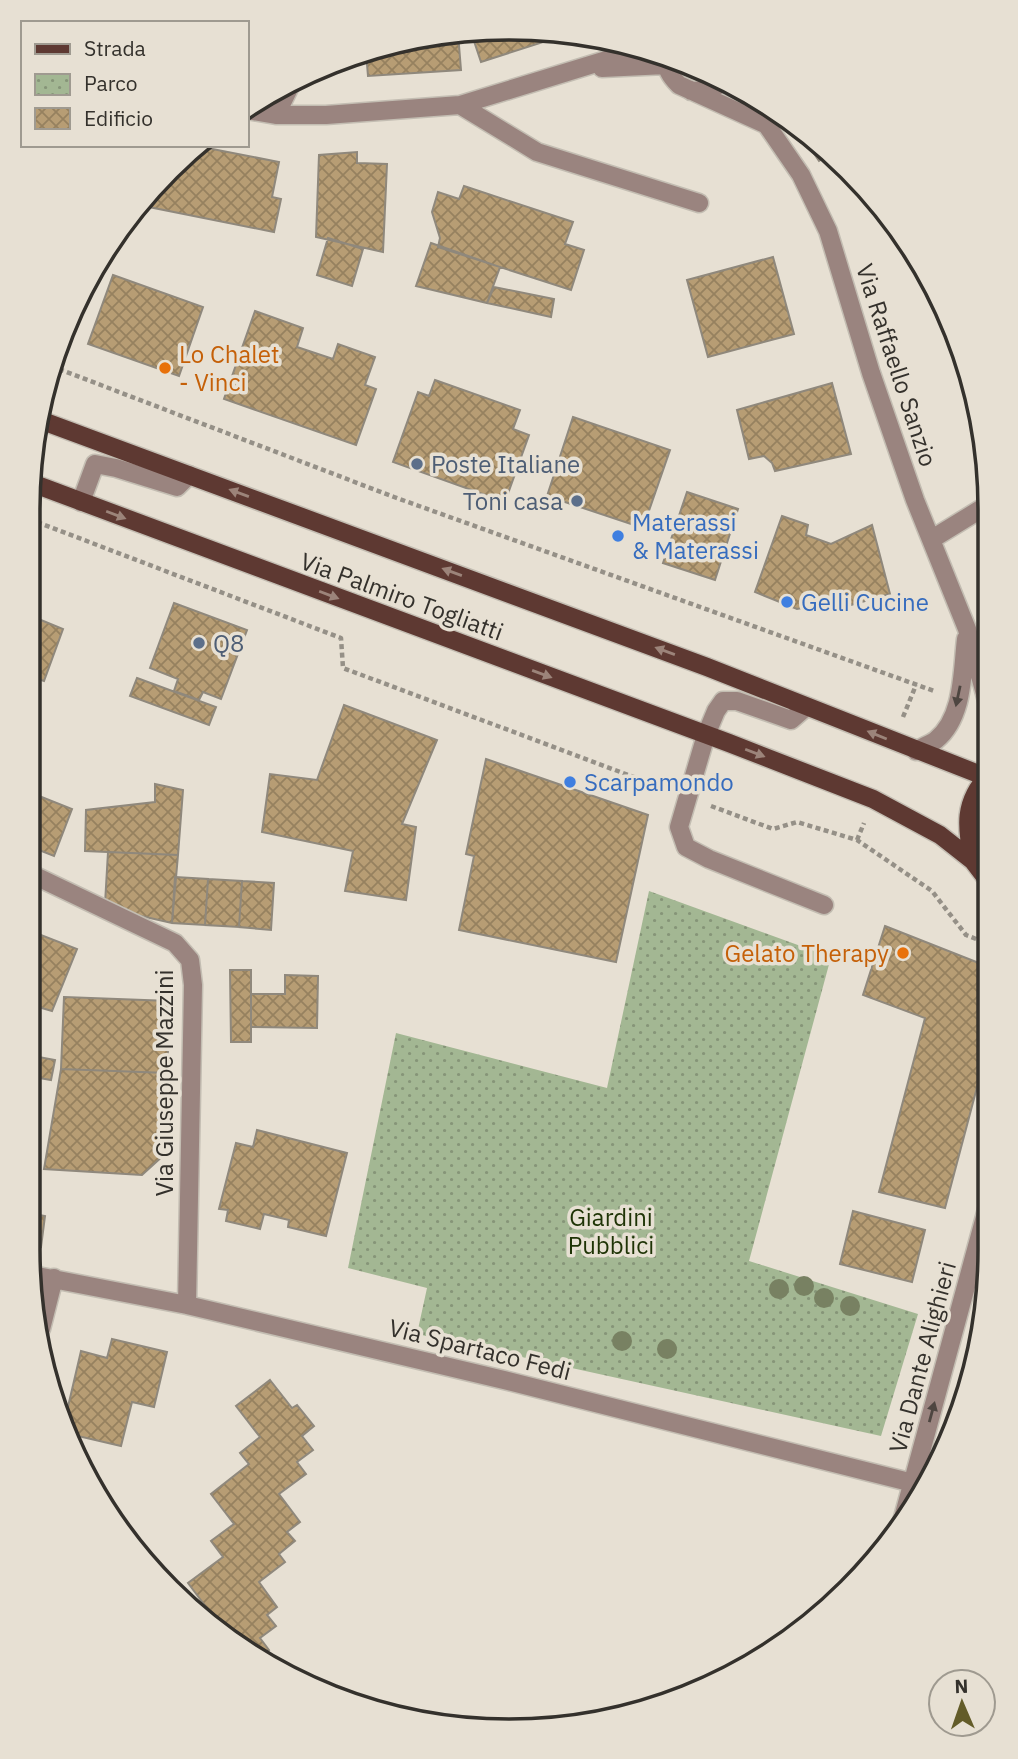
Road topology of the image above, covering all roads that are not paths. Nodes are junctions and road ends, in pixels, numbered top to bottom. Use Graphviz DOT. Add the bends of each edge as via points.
graph roads {
  1 [pos="625,55"];
  2 [pos="651,62"];
  3 [pos="667,68"];
  4 [pos="581,69"];
  5 [pos="713,88"];
  6 [pos="691,90"];
  7 [pos="284,98"];
  8 [pos="460,105"];
  9 [pos="757,111"];
  10 [pos="260,112"];
  11 [pos="276,115"];
  12 [pos="765,124"];
  13 [pos="699,203"];
  14 [pos="48,423"];
  15 [pos="189,475"];
  16 [pos="41,487"];
  17 [pos="81,502"];
  18 [pos="978,511"];
  19 [pos="932,539"];
  20 [pos="967,629"];
  21 [pos="978,644"];
  22 [pos="978,668"];
  23 [pos="806,707"];
  24 [pos="706,735"];
  25 [pos="916,751"];
  26 [pos="978,773"];
  27 [pos="978,791"];
  28 [pos="973,861"];
  29 [pos="978,868"];
  30 [pos="40,878"];
  31 [pos="824,905"];
  32 [pos="978,1243"];
  33 [pos="41,1276"];
  34 [pos="54,1278"];
  35 [pos="187,1305"];
  36 [pos="45,1315"];
  37 [pos="913,1483"];
  38 [pos="911,1491"];
  1 -- 4 [label="street"];
  2 -- 4 [label="street"];
  3 -- 6 [label="street" via="679,85"];
  4 -- 8 [label="street"];
  5 -- 6 [label="street"];
  6 -- 12 [label="street"];
  7 -- 11 [label="street"];
  8 -- 11 [label="street" via="326,116"];
  8 -- 13 [label="street" via="537,152"];
  9 -- 12 [label="street, Via Raffaello Sanzio"];
  10 -- 11 [label="street"];
  12 -- 19 [label="street, Via Raffaello Sanzio" via="801,175 828,231 871,373"];
  14 -- 15 [label="main road, Via Palmiro Togliatti"];
  15 -- 17 [label="street" via="177,487 95,464"];
  23 -- 15 [label="main road, Via Palmiro Togliatti, one-way"];
  16 -- 17 [label="main road, Via Palmiro Togliatti"];
  17 -- 24 [label="main road, Via Palmiro Togliatti, one-way"];
  18 -- 19 [label="street"];
  19 -- 20 [label="street, Via Raffaello Sanzio"];
  20 -- 21 [label="street, Via Raffaello Sanzio"];
  20 -- 22 [label="street, Via Raffaello Sanzio"];
  20 -- 25 [label="street, Via Raffaello Sanzio, one-way" via="959,700 937,739"];
  23 -- 24 [label="street" via="791,720 737,701 723,701"];
  25 -- 23 [label="main road, Via Palmiro Togliatti, one-way"];
  24 -- 28 [label="main road, Via Palmiro Togliatti, one-way" via="873,799 940,835"];
  24 -- 31 [label="street" via="679,827 687,847"];
  25 -- 26 [label="main road, Via Palmiro Togliatti"];
  27 -- 28 [label="main road, Via Palmiro Togliatti" via="969,805 967,830"];
  28 -- 29 [label="main road, Via Palmiro Togliatti"];
  30 -- 35 [label="street, Via Giuseppe Mazzini" via="175,943 190,960"];
  37 -- 32 [label="street, Via Dante Alighieri, one-way"];
  33 -- 34 [label="street, Via Spartaco Fedi"];
  34 -- 35 [label="street, Via Spartaco Fedi"];
  34 -- 36 [label="street"];
  35 -- 37 [label="street, Via Spartaco Fedi"];
  37 -- 38 [label="street, Via Dante Alighieri"];
}
